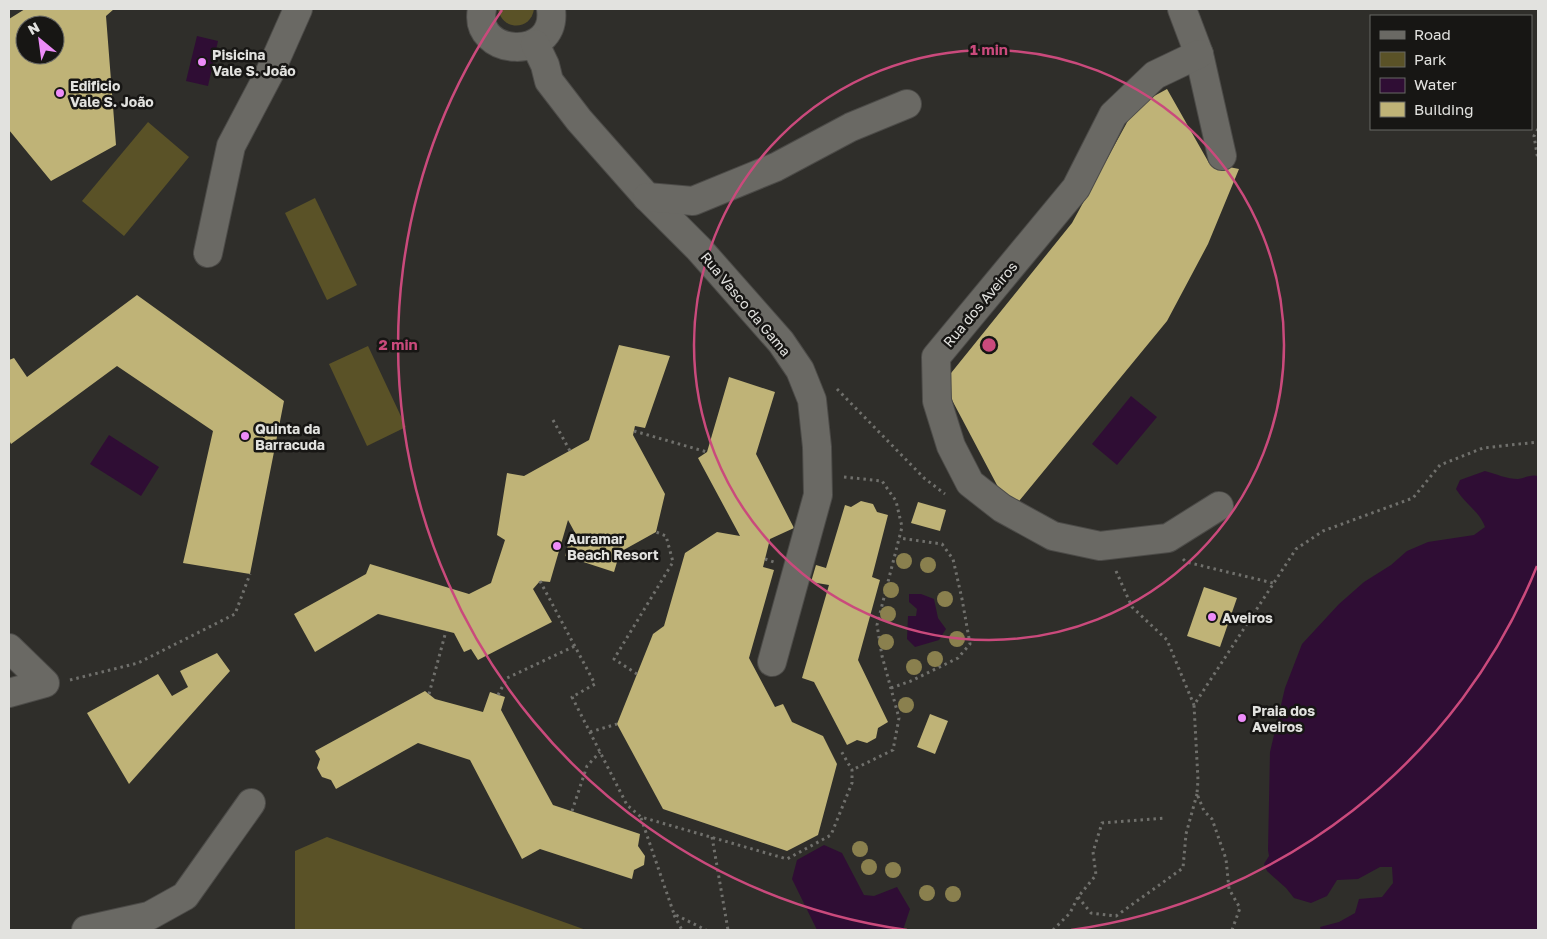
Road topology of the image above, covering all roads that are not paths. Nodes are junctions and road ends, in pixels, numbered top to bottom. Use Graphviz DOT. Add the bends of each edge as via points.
graph roads {
  1 [pos="298,9"];
  2 [pos="1182,9"];
  3 [pos="480,14"];
  4 [pos="550,22"];
  5 [pos="1199,54"];
  6 [pos="907,104"];
  7 [pos="1222,156"];
  8 [pos="647,197"];
  9 [pos="208,253"];
  10 [pos="1219,506"];
  11 [pos="9,648"];
  12 [pos="772,662"];
  13 [pos="9,693"];
  14 [pos="251,803"];
  15 [pos="86,930"];
  1 -- 9 [label="street" via="270,72 230,146"];
  2 -- 5 [label="street"];
  3 -- 4 [label="street" via="494,40 520,48"];
  4 -- 8 [label="street, Rua Vasco da Gama" via="545,65 549,81"];
  5 -- 7 [label="street"];
  5 -- 10 [label="street, Rua dos Aveiros" via="1155,74 1112,115 1076,188 936,357 937,401 951,446 970,483 1002,508 1052,536 1100,546 1168,538"];
  6 -- 8 [label="street" via="851,127 776,167 693,201"];
  8 -- 12 [label="street, Rua Vasco da Gama" via="699,249 781,342 800,370 812,400 818,448 818,495"];
  11 -- 13 [label="street" via="45,683"];
  14 -- 15 [label="street" via="185,896 149,916"];
}
